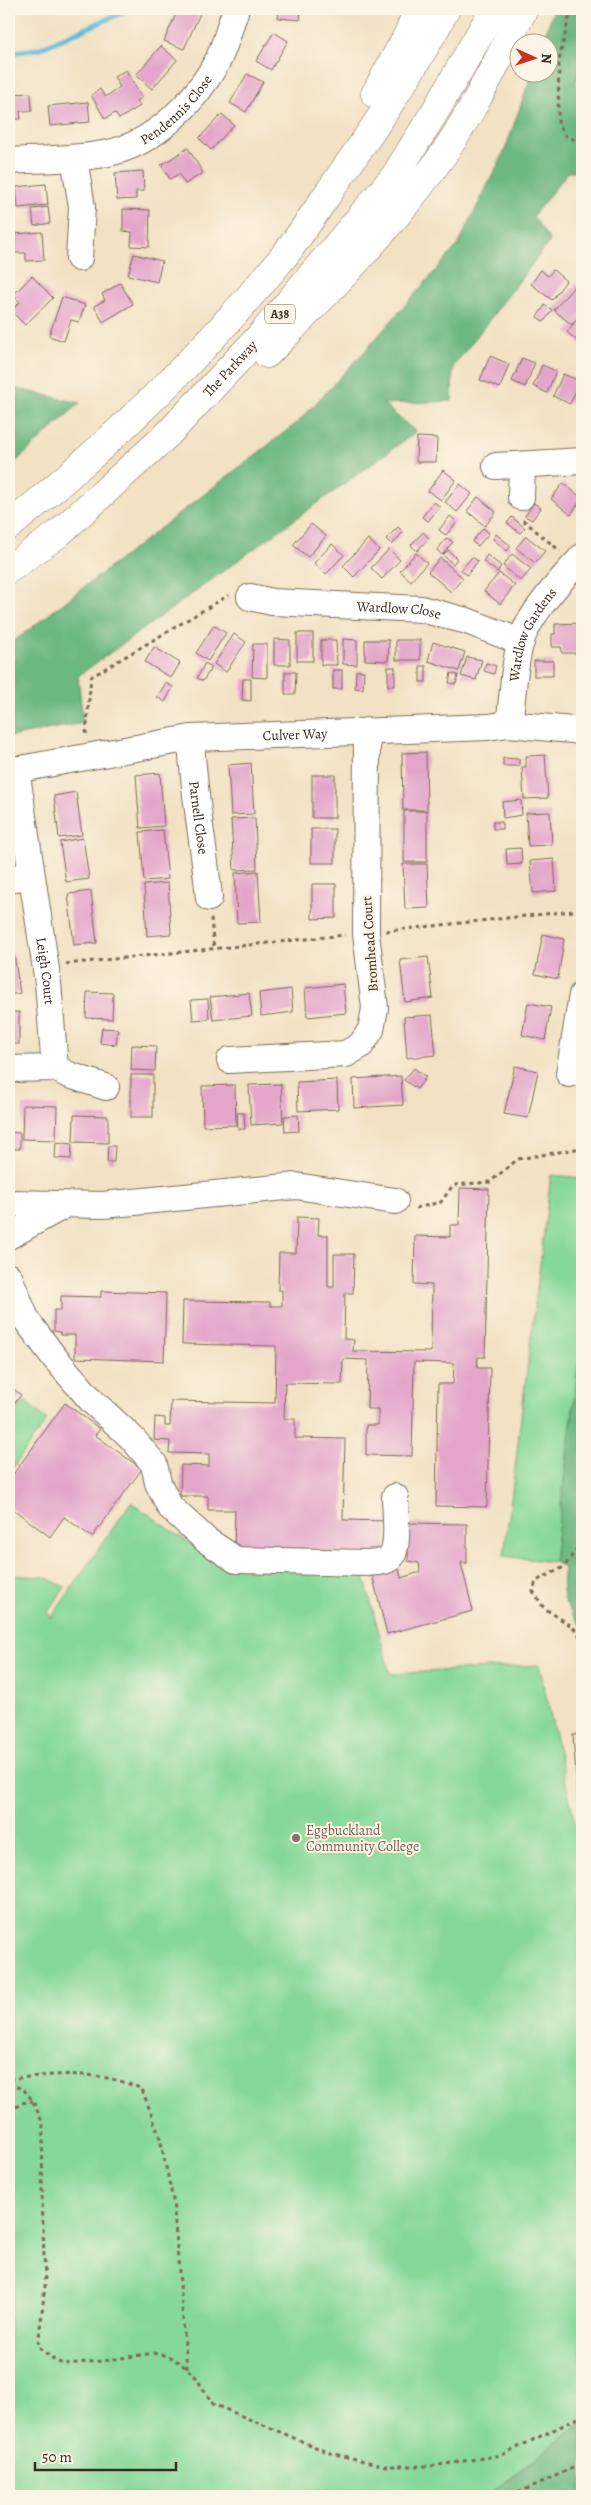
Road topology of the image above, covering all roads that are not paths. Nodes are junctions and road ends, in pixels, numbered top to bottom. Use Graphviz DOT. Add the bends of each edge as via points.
graph roads {
  1 [pos="418,9"];
  2 [pos="446,9"];
  3 [pos="494,9"];
  4 [pos="524,9"];
  5 [pos="235,12"];
  6 [pos="74,158"];
  7 [pos="9,161"];
  8 [pos="285,254"];
  9 [pos="79,258"];
  10 [pos="582,461"];
  11 [pos="522,465"];
  12 [pos="496,466"];
  13 [pos="521,497"];
  14 [pos="9,526"];
  15 [pos="58,534"];
  16 [pos="579,560"];
  17 [pos="9,570"];
  18 [pos="265,593"];
  19 [pos="521,642"];
  20 [pos="509,724"];
  21 [pos="367,731"];
  22 [pos="582,731"];
  23 [pos="192,738"];
  24 [pos="12,770"];
  25 [pos="20,877"];
  26 [pos="209,898"];
  27 [pos="582,995"];
  28 [pos="246,1052"];
  29 [pos="55,1068"];
  30 [pos="9,1069"];
  31 [pos="569,1074"];
  32 [pos="106,1086"];
  33 [pos="395,1201"];
  34 [pos="9,1202"];
  35 [pos="66,1204"];
  36 [pos="9,1236"];
  37 [pos="9,1277"];
  38 [pos="395,1497"];
  1 -- 8 [label="highway, A38" via="384,80 316,185"];
  2 -- 8 [label="highway, A38" via="383,116"];
  3 -- 15 [label="highway, The Parkway / A38" via="436,110 382,191 262,334 168,434"];
  4 -- 15 [label="highway, A38" via="482,92 432,170 357,264 142,475"];
  5 -- 6 [label="street, Pendennis Close" via="218,62 194,96 169,122 134,145 110,153"];
  6 -- 7 [label="street, Pendennis Close"];
  6 -- 9 [label="street" via="82,207"];
  8 -- 14 [label="highway, A38" via="220,331 148,404 75,473"];
  10 -- 11 [label="street"];
  11 -- 12 [label="street"];
  11 -- 13 [label="street"];
  15 -- 17 [label="highway, The Parkway / A38"];
  16 -- 19 [label="street, Wardlow Gardens" via="554,588"];
  18 -- 19 [label="street, Wardlow Close" via="421,609 467,621"];
  19 -- 20 [label="street, Wardlow Gardens"];
  20 -- 21 [label="street, Culver Way"];
  20 -- 22 [label="street, Culver Way"];
  21 -- 23 [label="street, Culver Way"];
  21 -- 28 [label="street, Bromhead Court" via="366,933 375,1008 371,1030 360,1045 346,1054"];
  23 -- 24 [label="street, Culver Way"];
  23 -- 26 [label="street, Parnell Close" via="193,781"];
  24 -- 25 [label="street, Leigh Court"];
  25 -- 29 [label="street, Leigh Court" via="45,966"];
  27 -- 31 [label="street"];
  29 -- 30 [label="street"];
  29 -- 32 [label="street"];
  33 -- 35 [label="street" via="296,1186 123,1203"];
  34 -- 35 [label="street"];
  35 -- 36 [label="street"];
  37 -- 38 [label="street" via="27,1321 54,1357 154,1464 158,1483 170,1507 206,1540 236,1560 384,1561 391,1558 396,1548"];
}
